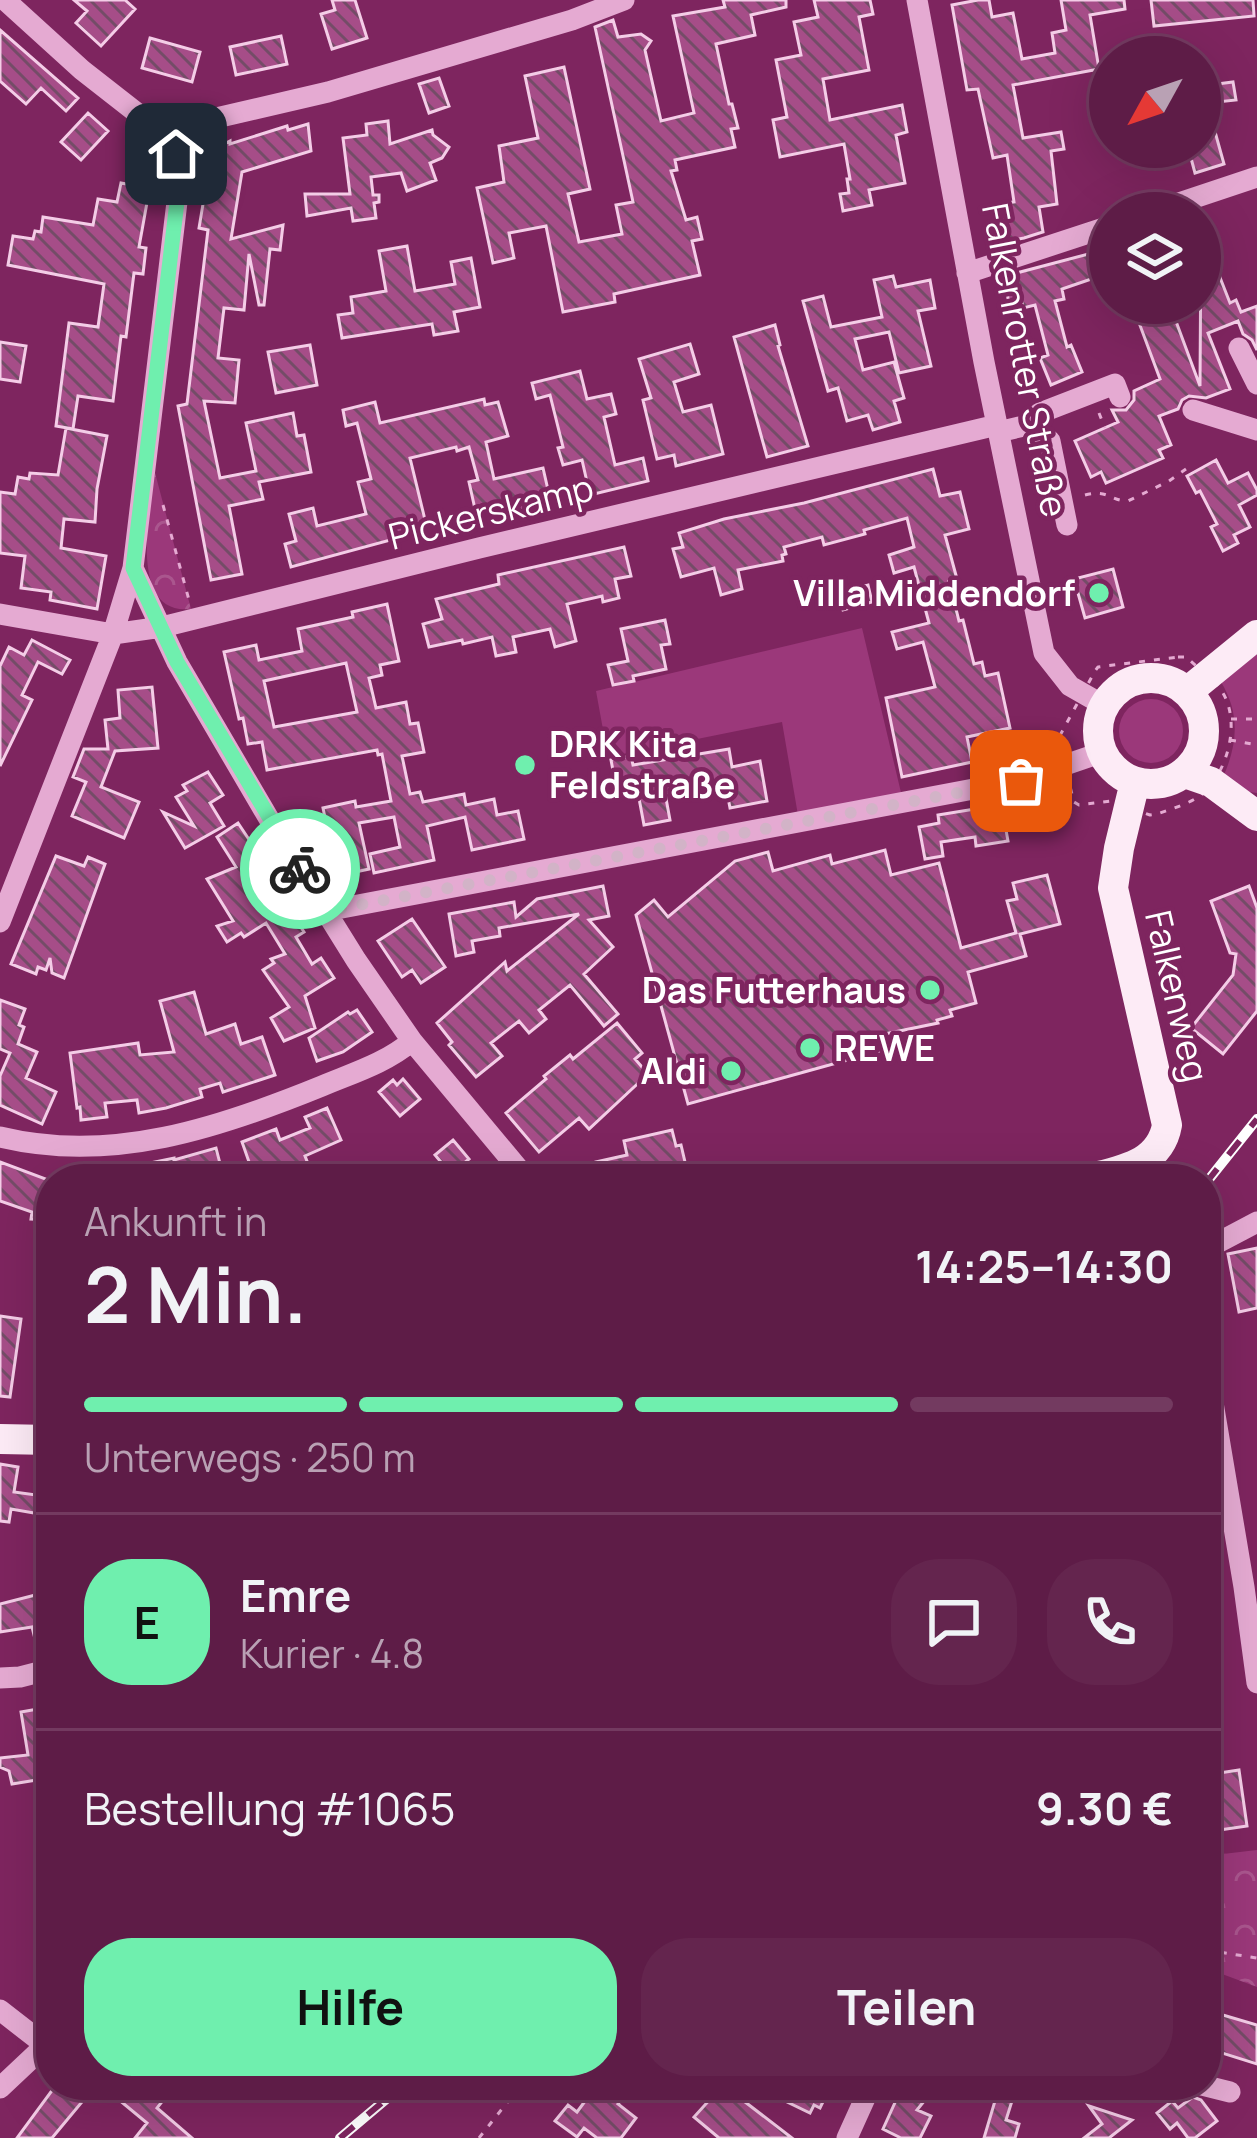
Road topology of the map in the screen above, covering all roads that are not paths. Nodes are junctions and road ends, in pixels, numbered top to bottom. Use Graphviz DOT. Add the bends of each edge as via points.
graph roads {
  1 [pos="5,0"];
  2 [pos="624,0"];
  3 [pos="917,0"];
  4 [pos="160,131"];
  5 [pos="1257,177"];
  6 [pos="1212,192"];
  7 [pos="1089,233"];
  8 [pos="967,273"];
  9 [pos="1239,348"];
  10 [pos="1257,384"];
  11 [pos="1120,397"];
  12 [pos="1193,410"];
  13 [pos="1024,426"];
  14 [pos="998,429"];
  15 [pos="1257,430"];
  16 [pos="1067,524"];
  17 [pos="133,568"];
  18 [pos="0,614"];
  19 [pos="162,627"];
  20 [pos="113,634"];
  21 [pos="1257,635"];
  22 [pos="1197,684"];
  23 [pos="1094,700"];
  24 [pos="1103,752"];
  25 [pos="1198,778"];
  26 [pos="1132,794"];
  27 [pos="1257,816"];
  28 [pos="326,911"];
  29 [pos="0,922"];
  30 [pos="412,1041"];
  31 [pos="0,1137"];
  32 [pos="514,1164"];
  33 [pos="1137,1164"];
  34 [pos="1257,1222"];
  35 [pos="1221,1241"];
  36 [pos="0,1439"];
  37 [pos="36,1440"];
  38 [pos="1221,1450"];
  39 [pos="1255,1652"];
  40 [pos="36,1673"];
  41 [pos="0,1678"];
  42 [pos="1257,1683"];
  43 [pos="0,2010"];
  44 [pos="36,2035"];
  45 [pos="36,2054"];
  46 [pos="0,2088"];
  47 [pos="1221,2090"];
  48 [pos="1230,2092"];
  49 [pos="864,2100"];
  50 [pos="847,2138"];
  1 -- 4 [label="street"];
  2 -- 4 [label="street" via="321,94"];
  3 -- 8 [label="street, Falkenrotter Straße"];
  4 -- 17 [label="street" via="180,177"];
  5 -- 6 [label="street"];
  7 -- 8 [label="street"];
  8 -- 14 [label="street, Falkenrotter Straße"];
  9 -- 10 [label="street"];
  11 -- 13 [label="street, Pickerskamp" via="1115,384"];
  12 -- 15 [label="street"];
  13 -- 14 [label="street, Pickerskamp"];
  13 -- 16 [label="street" via="1050,441"];
  14 -- 19 [label="street, Pickerskamp"];
  14 -- 23 [label="street, Falkenrotter Straße" via="1044,653 1059,676"];
  17 -- 19 [label="street"];
  17 -- 20 [label="street"];
  18 -- 20 [label="street, Pickerskamp"];
  19 -- 20 [label="street, Pickerskamp"];
  19 -- 28 [label="street"];
  20 -- 29 [label="street"];
  21 -- 22 [label="main road"];
  22 -- 23 [label="main road" via="1142,679"];
  22 -- 25 [label="main road" via="1204,724"];
  23 -- 24 [label="main road"];
  24 -- 26 [label="main road"];
  24 -- 28 [label="street" via="1021,781"];
  25 -- 26 [label="main road"];
  25 -- 27 [label="main road"];
  26 -- 33 [label="main road, Falkenweg" via="1113,888 1167,1125 1153,1155"];
  28 -- 30 [label="street"];
  30 -- 31 [label="street" via="298,1095 166,1137 101,1148"];
  30 -- 32 [label="street"];
  34 -- 35 [label="street"];
  36 -- 37 [label="main road"];
  38 -- 39 [label="street"];
  39 -- 42 [label="street"];
  40 -- 41 [label="street"];
  43 -- 44 [label="street"];
  45 -- 46 [label="street"];
  47 -- 48 [label="street"];
  49 -- 50 [label="street"];
}
